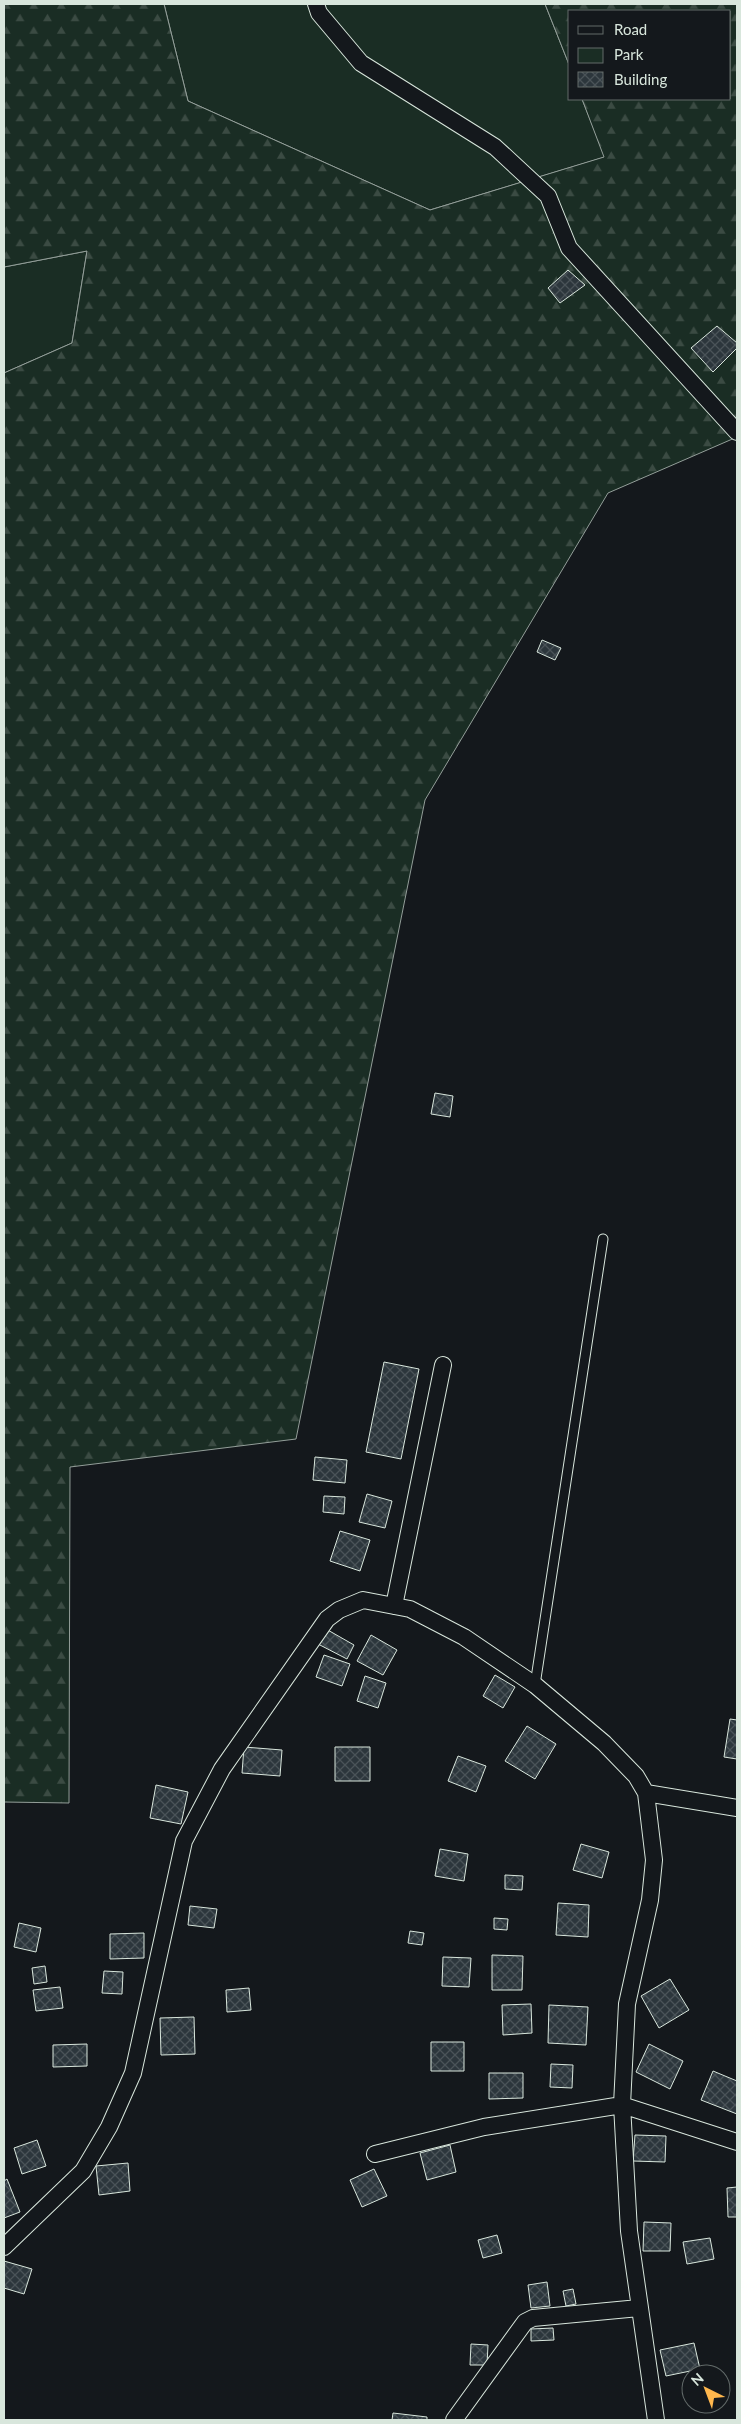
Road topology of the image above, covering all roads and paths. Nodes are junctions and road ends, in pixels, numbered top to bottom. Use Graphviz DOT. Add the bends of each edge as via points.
graph roads {
  1 [pos="316,4"];
  2 [pos="737,432"];
  3 [pos="603,1239"];
  4 [pos="443,1365"];
  5 [pos="394,1606"];
  6 [pos="534,1685"];
  7 [pos="646,1793"];
  8 [pos="737,1808"];
  9 [pos="622,2106"];
  10 [pos="737,2142"];
  11 [pos="375,2154"];
  12 [pos="4,2246"];
  13 [pos="639,2308"];
  14 [pos="454,2420"];
  15 [pos="656,2420"];
  1 -- 2 [label="street" via="361,63 494,147 548,196 569,248"];
  3 -- 6 [label="lane"];
  4 -- 5 [label="street"];
  5 -- 6 [label="street" via="410,1609 464,1637"];
  5 -- 12 [label="street" via="363,1600 327,1619 222,1769 184,1841 133,2073 109,2127 83,2171"];
  6 -- 7 [label="street" via="604,1743 636,1776"];
  7 -- 8 [label="street"];
  7 -- 9 [label="street" via="654,1860 650,1900 626,2004"];
  9 -- 10 [label="street"];
  9 -- 11 [label="street" via="484,2128"];
  9 -- 13 [label="street" via="629,2231"];
  13 -- 14 [label="street" via="533,2318 526,2322"];
  13 -- 15 [label="street"];
}
